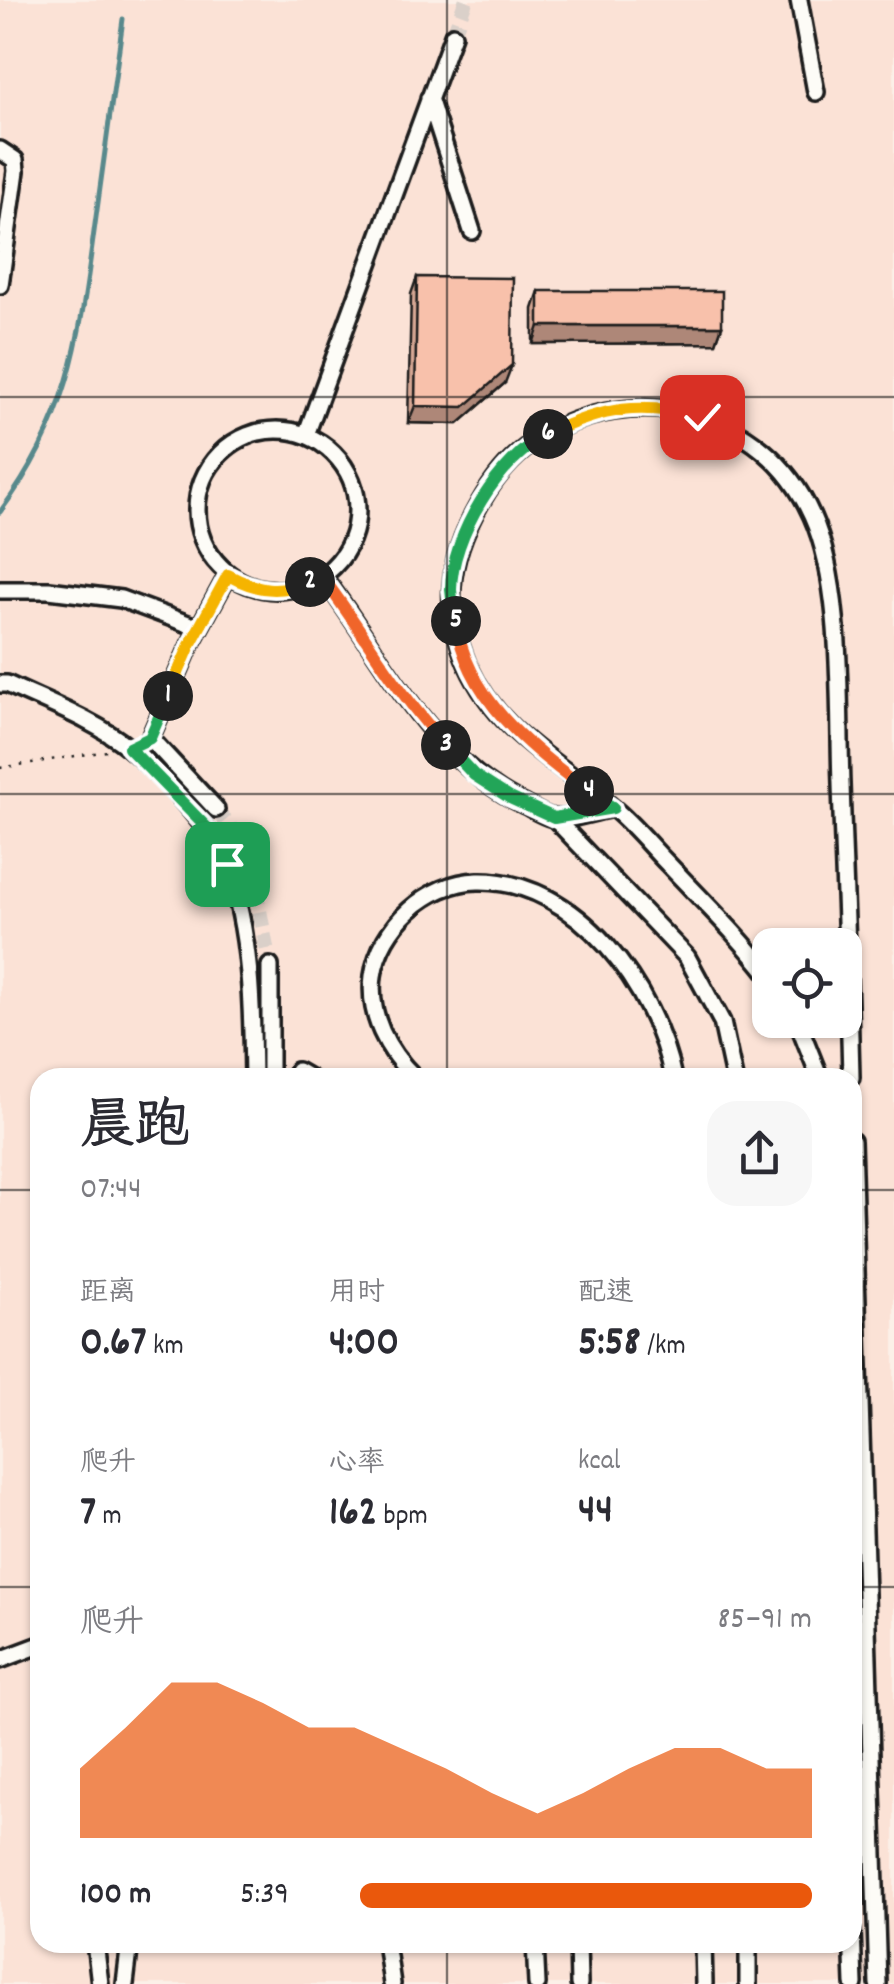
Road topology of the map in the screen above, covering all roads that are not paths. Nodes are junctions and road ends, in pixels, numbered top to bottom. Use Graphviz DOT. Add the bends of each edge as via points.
graph roads {
  1 [pos="799,0"];
  2 [pos="454,34"];
  3 [pos="816,92"];
  4 [pos="429,98"];
  5 [pos="0,150"];
  6 [pos="16,171"];
  7 [pos="0,194"];
  8 [pos="472,231"];
  9 [pos="0,285"];
  10 [pos="306,435"];
  11 [pos="228,575"];
  12 [pos="322,577"];
  13 [pos="0,590"];
  14 [pos="199,628"];
  15 [pos="0,684"];
  16 [pos="150,738"];
  17 [pos="129,748"];
  18 [pos="613,808"];
  19 [pos="216,809"];
  20 [pos="554,818"];
  21 [pos="752,953"];
  22 [pos="270,966"];
  23 [pos="804,1038"];
  24 [pos="253,1068"];
  25 [pos="270,1068"];
  26 [pos="405,1068"];
  27 [pos="670,1068"];
  28 [pos="732,1068"];
  29 [pos="816,1068"];
  30 [pos="851,1068"];
  31 [pos="862,1465"];
  32 [pos="30,1650"];
  33 [pos="0,1660"];
  34 [pos="96,1953"];
  35 [pos="129,1953"];
  36 [pos="388,1953"];
  37 [pos="536,1953"];
  38 [pos="578,1953"];
  39 [pos="703,1953"];
  40 [pos="748,1953"];
  41 [pos="853,1953"];
  42 [pos="100,1984"];
  43 [pos="125,1984"];
  44 [pos="392,1984"];
  45 [pos="537,1984"];
  46 [pos="579,1984"];
  47 [pos="704,1984"];
  48 [pos="748,1984"];
  49 [pos="854,1984"];
  50 [pos="878,1984"];
  1 -- 3 [label="lane"];
  2 -- 4 [label="lane"];
  4 -- 8 [label="lane"];
  4 -- 10 [label="lane"];
  5 -- 6 [label="lane" via="15,160"];
  6 -- 7 [label="lane"];
  6 -- 9 [label="lane"];
  10 -- 11 [label="lane" via="280,430 247,436 218,456 202,481 196,507 200,536"];
  10 -- 12 [label="lane" via="336,455 358,504 346,552"];
  11 -- 12 [label="lane" via="248,586 287,590"];
  11 -- 14 [label="lane"];
  12 -- 20 [label="lane" via="402,692 474,775"];
  13 -- 14 [label="lane" via="121,599"];
  14 -- 16 [label="lane"];
  15 -- 17 [label="lane"];
  16 -- 17 [label="lane"];
  16 -- 19 [label="lane"];
  17 -- 24 [label="lane" via="208,829 227,864 251,970"];
  18 -- 20 [label="lane"];
  18 -- 21 [label="lane"];
  18 -- 30 [label="lane" via="550,764 487,696 458,637 451,588 480,500 534,441 610,410 663,407 733,429 765,451 813,518 827,569 838,672"];
  20 -- 28 [label="lane" via="687,956 722,1022"];
  22 -- 25 [label="lane"];
  23 -- 29 [label="lane"];
  26 -- 27 [label="lane" via="382,1035 373,1002 382,948 419,900 478,881 542,895 597,937 640,988"];
  31 -- 50 [label="lane"];
  32 -- 33 [label="lane"];
  34 -- 42 [label="lane"];
  35 -- 43 [label="lane"];
  36 -- 44 [label="lane"];
  37 -- 45 [label="lane"];
  38 -- 46 [label="lane"];
  39 -- 47 [label="lane"];
  40 -- 48 [label="lane"];
  41 -- 49 [label="lane"];
}
